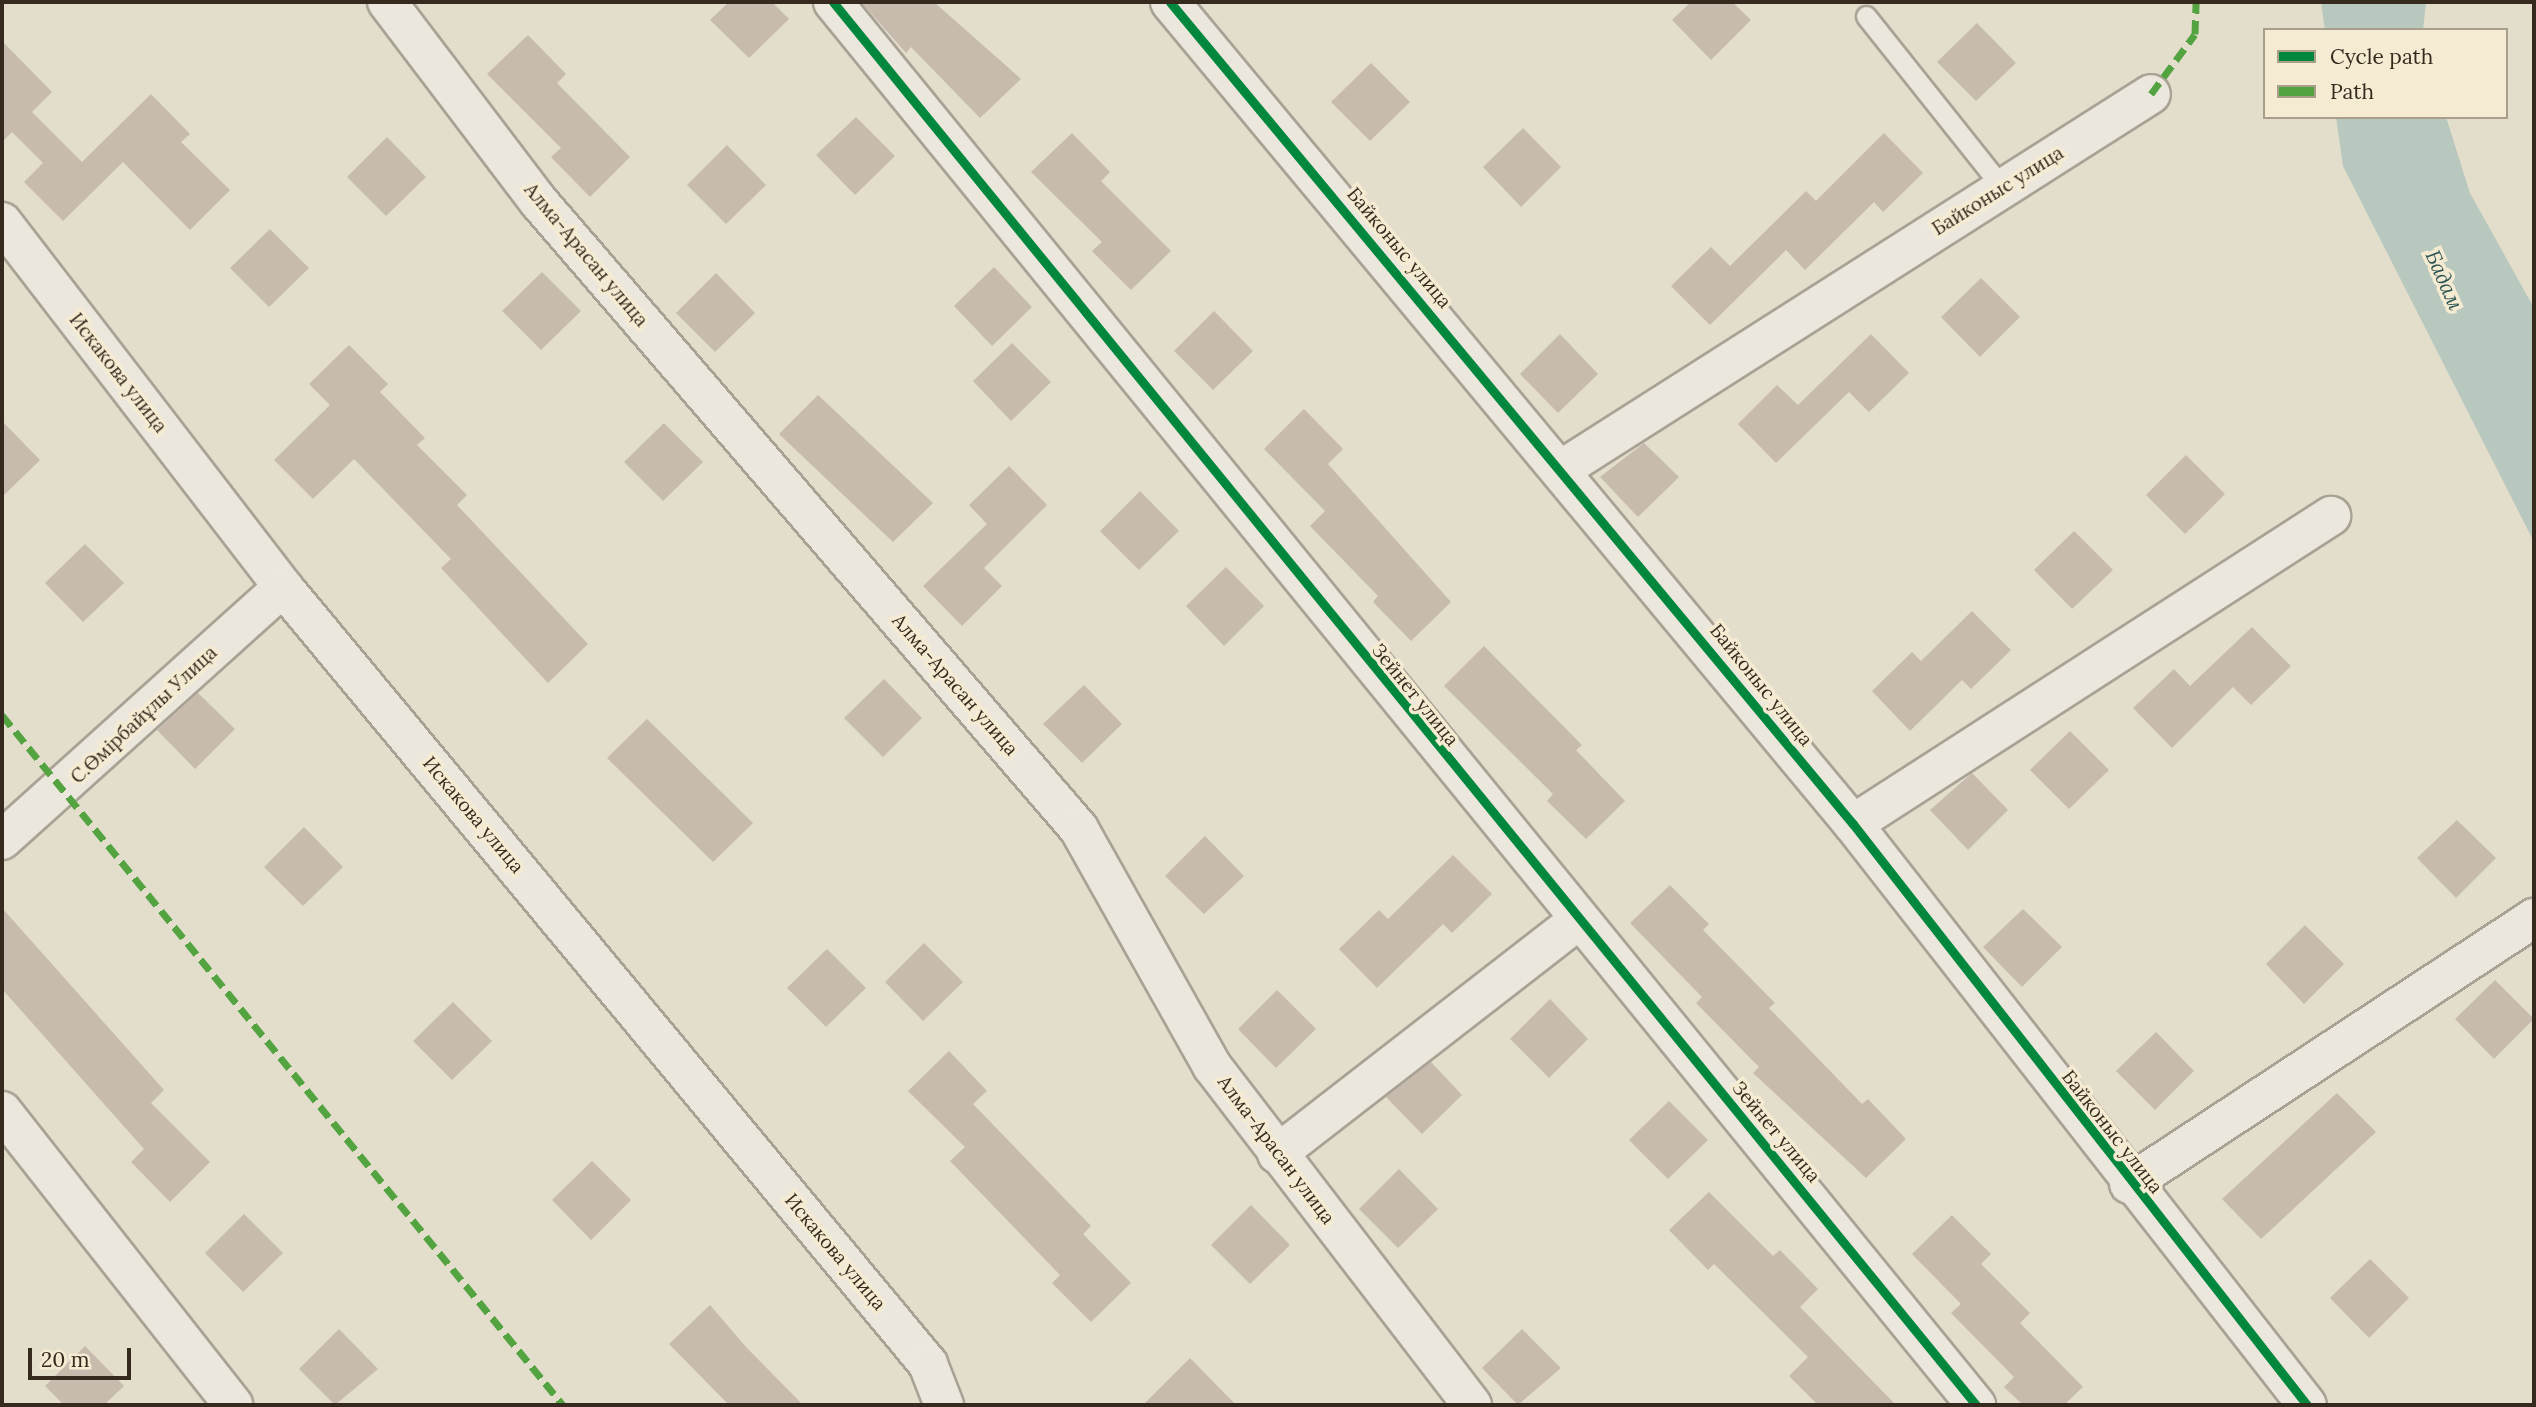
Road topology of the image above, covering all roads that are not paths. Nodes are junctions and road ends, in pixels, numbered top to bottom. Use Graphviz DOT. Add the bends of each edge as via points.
graph roads {
  1 [pos="387,2"];
  2 [pos="833,2"];
  3 [pos="1180,5"];
  4 [pos="1867,16"];
  5 [pos="2151,94"];
  6 [pos="2003,188"];
  7 [pos="2,222"];
  8 [pos="1562,469"];
  9 [pos="2331,516"];
  10 [pos="283,587"];
  11 [pos="1853,824"];
  12 [pos="2,840"];
  13 [pos="2534,918"];
  14 [pos="1577,921"];
  15 [pos="2,1111"];
  16 [pos="1277,1154"];
  17 [pos="2129,1184"];
  18 [pos="233,1405"];
  19 [pos="944,1405"];
  20 [pos="1472,1405"];
  21 [pos="1976,1405"];
  22 [pos="2308,1405"];
  1 -- 16 [label="street, Алма-Арасан улица" via="539,202 1079,829 1212,1066"];
  2 -- 14 [label="street, Зейнет улица"];
  3 -- 8 [label="street, Байконыс улица"];
  4 -- 6 [label="lane"];
  5 -- 6 [label="street, Байконыс улица"];
  6 -- 8 [label="street, Байконыс улица"];
  7 -- 10 [label="street, Искакова улица"];
  8 -- 11 [label="street, Байконыс улица"];
  9 -- 11 [label="street"];
  10 -- 12 [label="street, С.Өмірбайұлы Улица"];
  10 -- 19 [label="street, Искакова улица" via="928,1364"];
  11 -- 17 [label="street, Байконыс улица"];
  13 -- 17 [label="street, Байконыс улица"];
  14 -- 16 [label="street"];
  14 -- 21 [label="street, Зейнет улица"];
  15 -- 18 [label="street"];
  16 -- 20 [label="street, Алма-Арасан улица"];
  17 -- 22 [label="street, Байконыс улица"];
}
